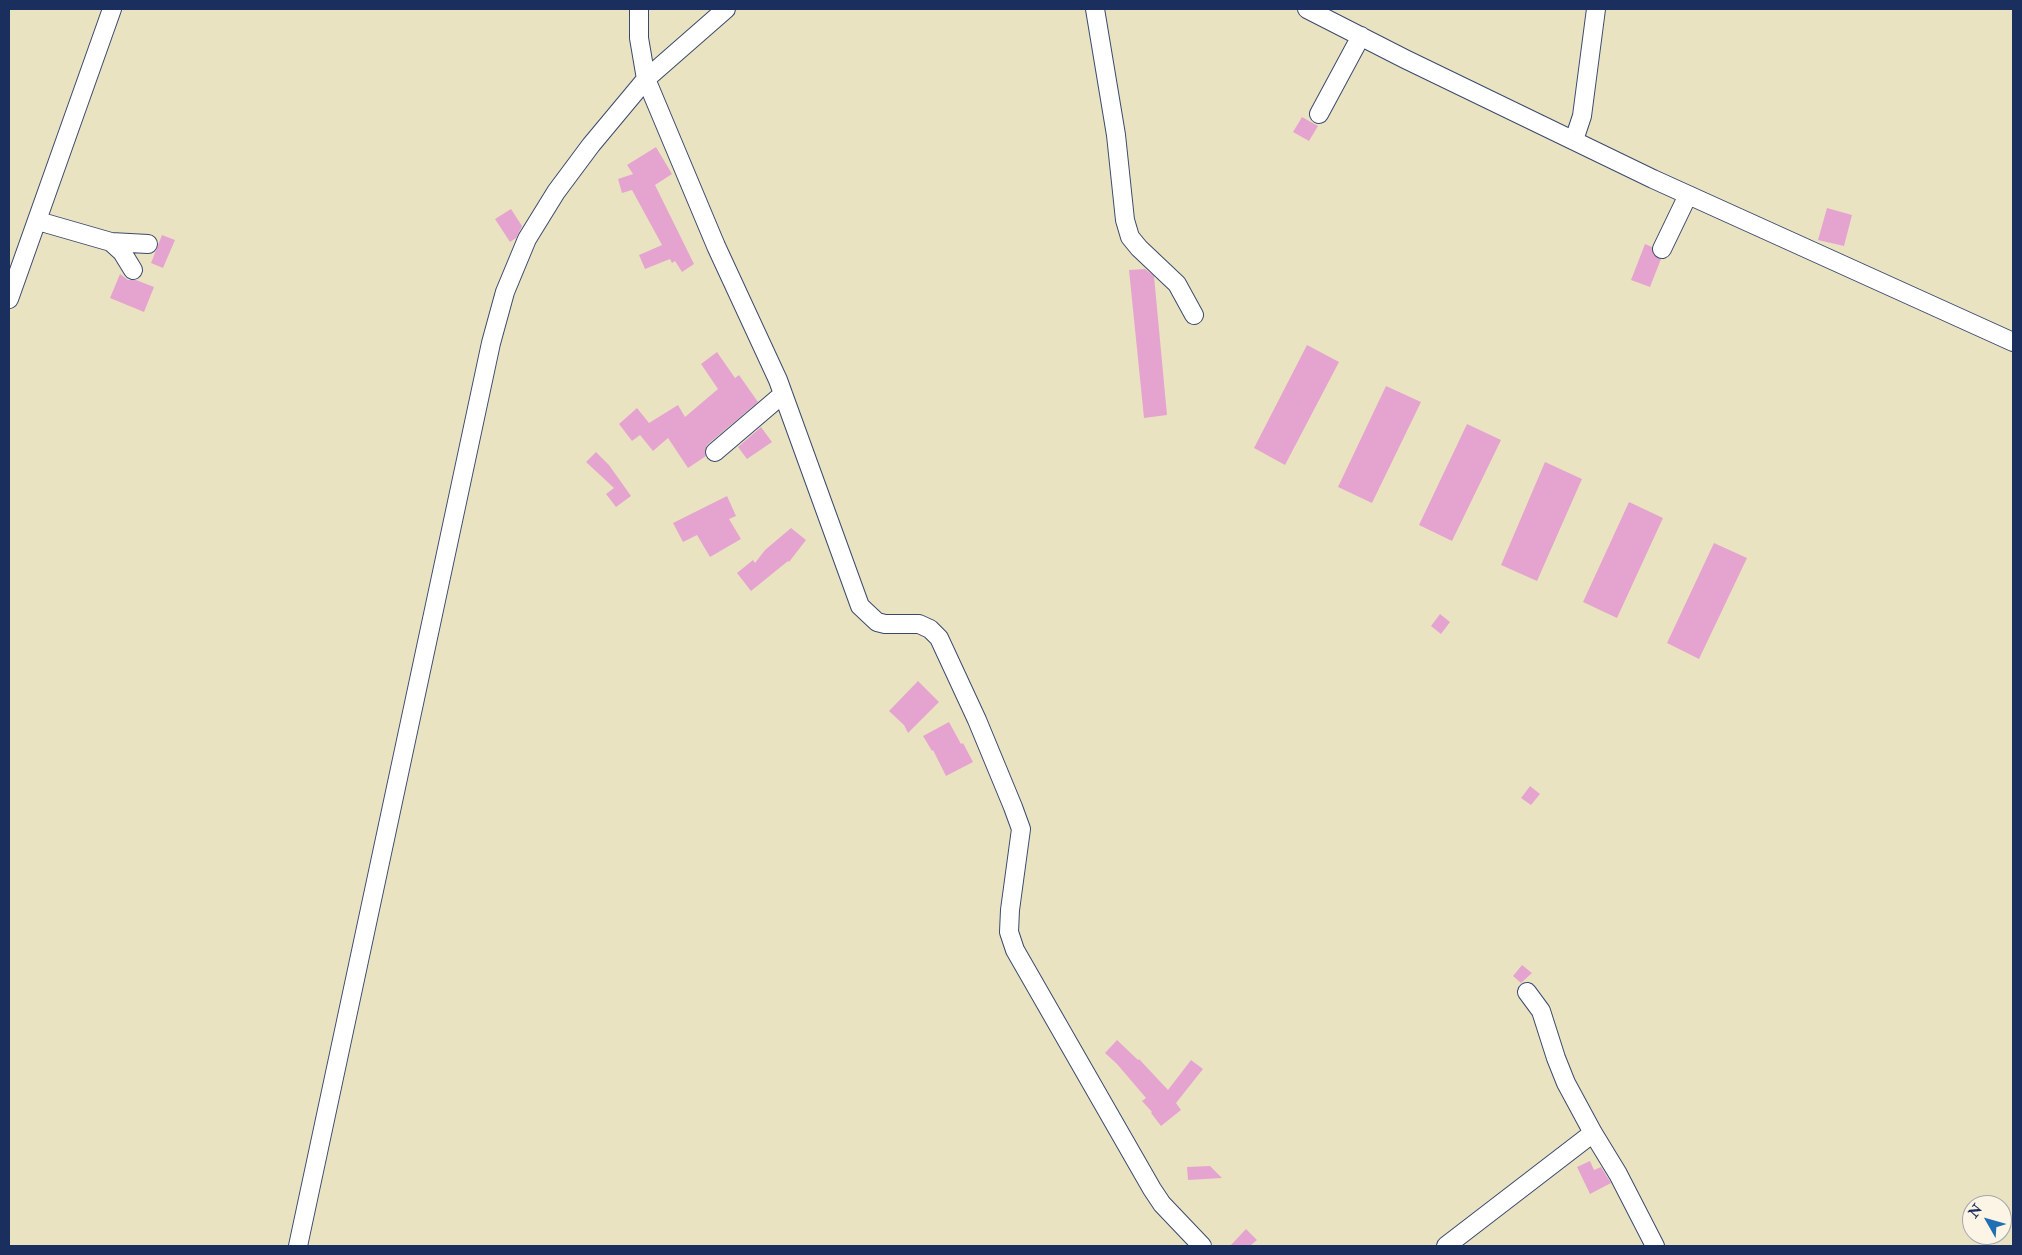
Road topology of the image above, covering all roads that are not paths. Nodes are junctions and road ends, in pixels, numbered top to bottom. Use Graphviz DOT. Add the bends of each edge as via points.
graph roads {
  1 [pos="112,9"];
  2 [pos="639,9"];
  3 [pos="726,9"];
  4 [pos="1095,9"];
  5 [pos="1307,9"];
  6 [pos="1596,9"];
  7 [pos="1361,36"];
  8 [pos="646,79"];
  9 [pos="1320,114"];
  10 [pos="1574,140"];
  11 [pos="1688,195"];
  12 [pos="38,221"];
  13 [pos="111,242"];
  14 [pos="148,244"];
  15 [pos="1662,249"];
  16 [pos="133,270"];
  17 [pos="9,299"];
  18 [pos="1194,315"];
  19 [pos="2013,342"];
  20 [pos="783,394"];
  21 [pos="715,452"];
  22 [pos="1527,992"];
  23 [pos="1593,1133"];
  24 [pos="298,1246"];
  25 [pos="1202,1246"];
  26 [pos="1446,1246"];
  27 [pos="1655,1246"];
  1 -- 12 [label="street"];
  2 -- 8 [label="street" via="638,38"];
  3 -- 8 [label="street"];
  4 -- 18 [label="street" via="1130,237 1177,284"];
  5 -- 7 [label="street"];
  6 -- 10 [label="street" via="1582,116"];
  7 -- 9 [label="street"];
  7 -- 10 [label="street"];
  8 -- 20 [label="street"];
  8 -- 24 [label="street" via="556,192 527,240 505,292 488,353"];
  10 -- 11 [label="street"];
  11 -- 15 [label="street"];
  11 -- 19 [label="street"];
  12 -- 13 [label="street"];
  12 -- 17 [label="street"];
  13 -- 14 [label="street"];
  13 -- 16 [label="street"];
  20 -- 21 [label="street"];
  20 -- 25 [label="street" via="860,606 877,622 918,624 930,629 939,638 978,720 1021,829 1010,910 1009,932 1015,950 1152,1189"];
  22 -- 23 [label="street" via="1542,1011 1559,1067"];
  23 -- 26 [label="street"];
  23 -- 27 [label="street"];
}
